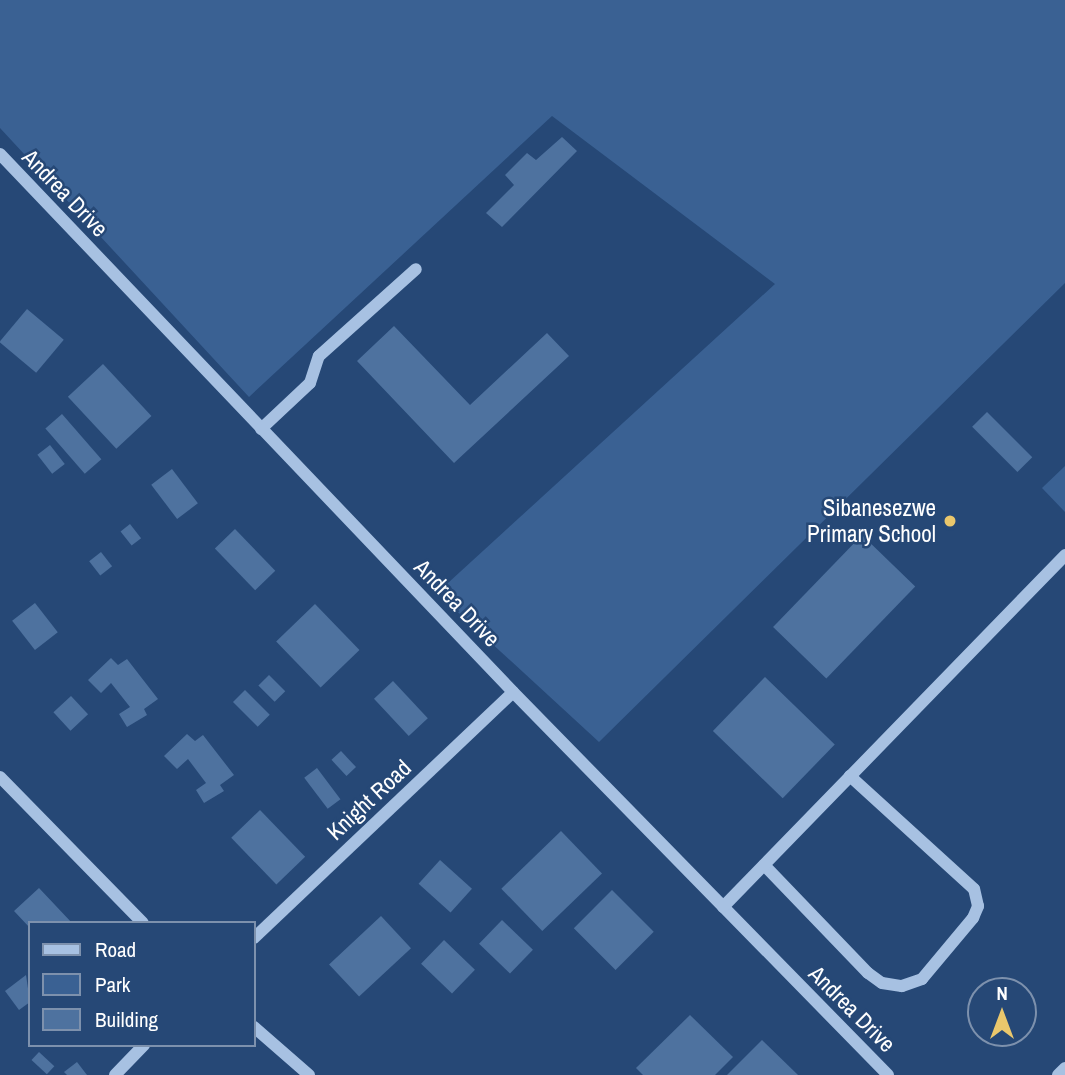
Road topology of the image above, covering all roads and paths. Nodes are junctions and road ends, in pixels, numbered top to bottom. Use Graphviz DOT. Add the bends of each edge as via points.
graph roads {
  1 [pos="0,154"];
  2 [pos="416,269"];
  3 [pos="261,429"];
  4 [pos="1065,555"];
  5 [pos="513,692"];
  6 [pos="850,776"];
  7 [pos="0,777"];
  8 [pos="764,865"];
  9 [pos="723,907"];
  10 [pos="141,921"];
  11 [pos="256,935"];
  12 [pos="256,1029"];
  13 [pos="142,1047"];
  14 [pos="1065,1068"];
  15 [pos="115,1075"];
  16 [pos="309,1075"];
  17 [pos="888,1075"];
  18 [pos="1058,1075"];
  1 -- 3 [label="street, Andrea Drive"];
  2 -- 3 [label="street" via="319,356 310,383"];
  3 -- 5 [label="street, Andrea Drive"];
  4 -- 6 [label="street"];
  5 -- 9 [label="street, Andrea Drive"];
  5 -- 11 [label="street, Knight Road"];
  6 -- 8 [label="street"];
  6 -- 8 [label="street" via="974,889 978,906 973,918 922,979 902,986 883,983 868,973"];
  7 -- 10 [label="street"];
  8 -- 9 [label="street"];
  9 -- 17 [label="street, Andrea Drive"];
  12 -- 16 [label="street"];
  13 -- 15 [label="street"];
  14 -- 18 [label="street"];
}
